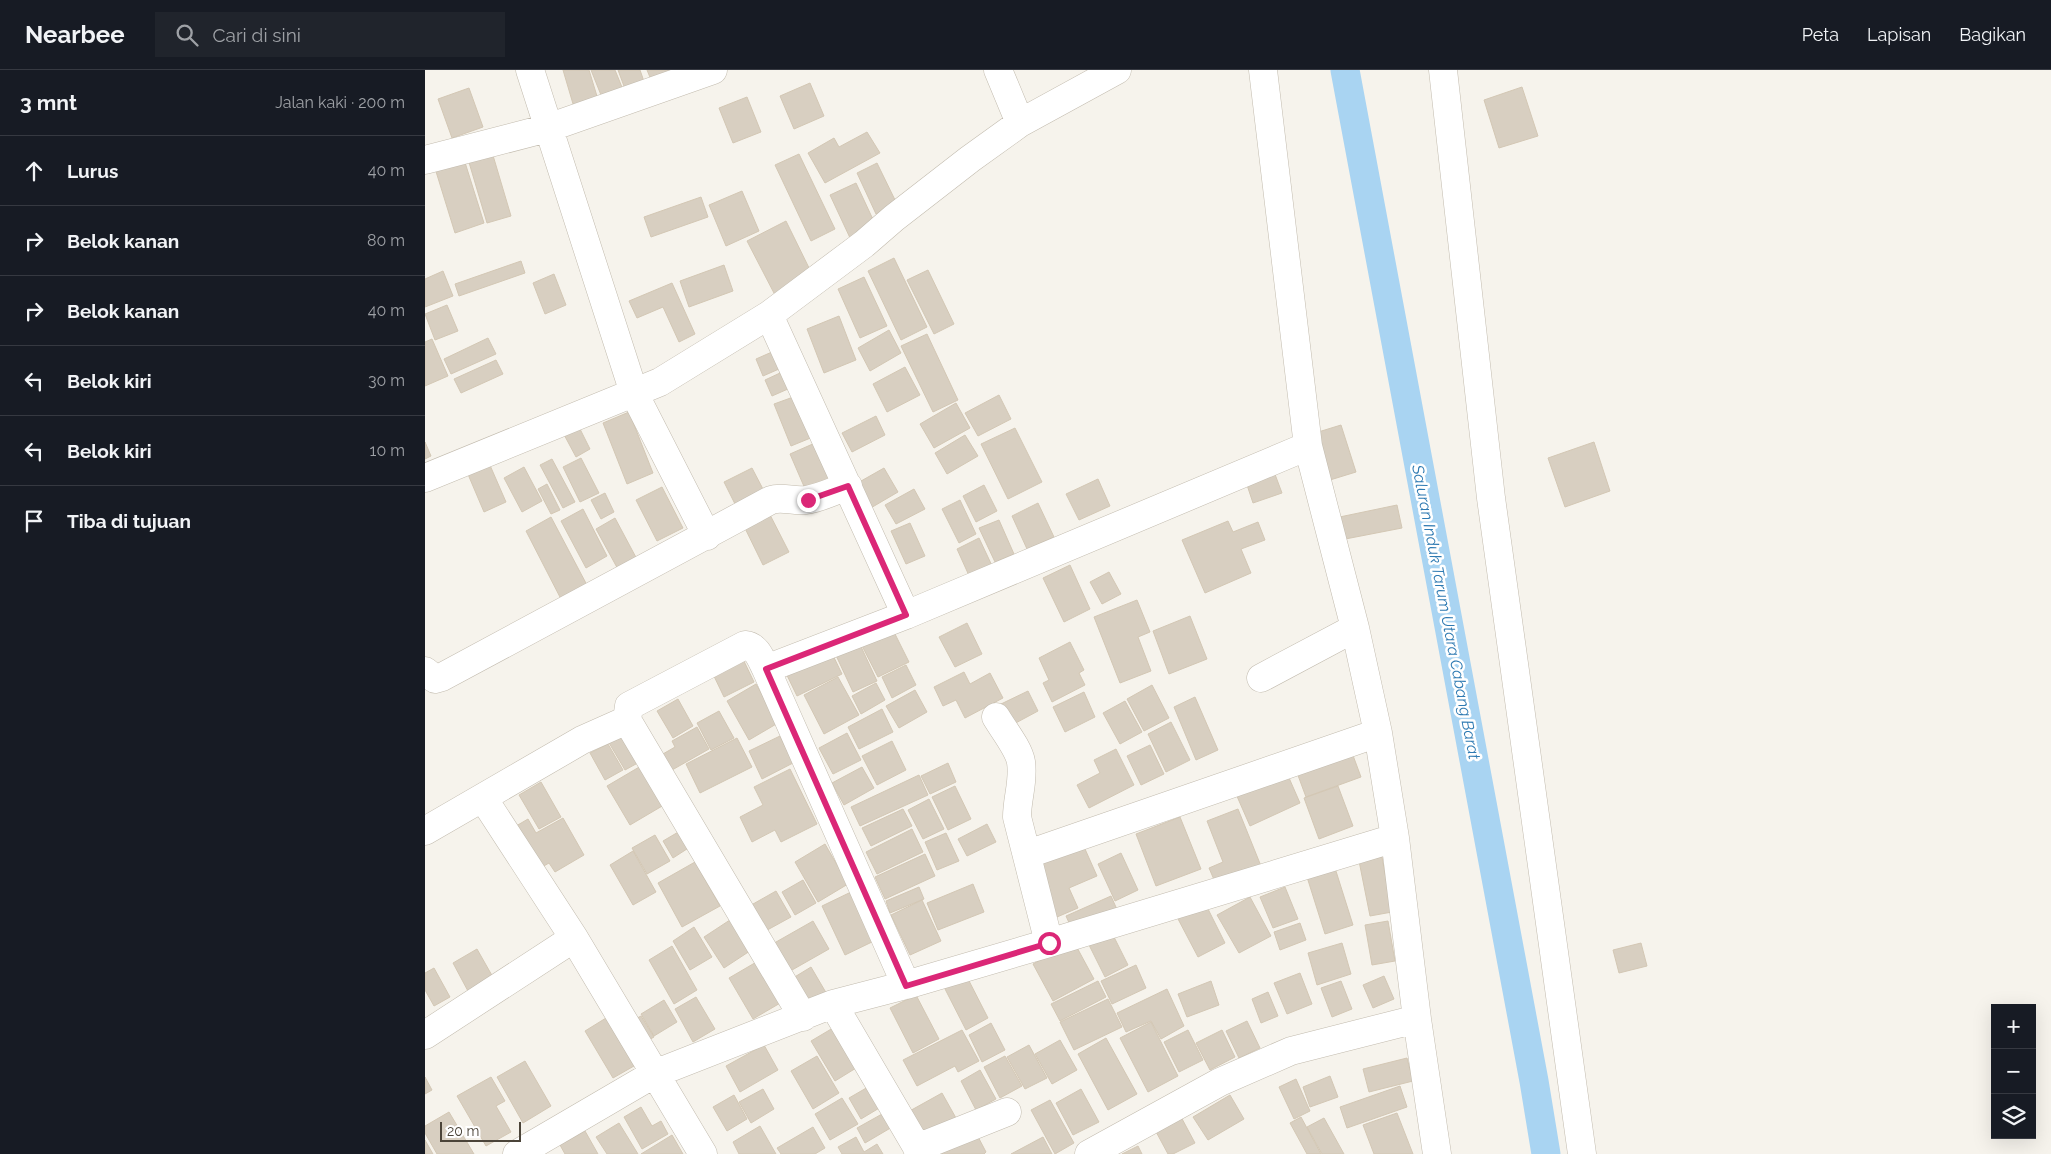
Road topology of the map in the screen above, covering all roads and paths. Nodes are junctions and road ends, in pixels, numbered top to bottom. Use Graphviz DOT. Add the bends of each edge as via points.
graph roads {
  1 [pos="530,70"];
  2 [pos="713,70"];
  3 [pos="998,70"];
  4 [pos="1117,70"];
  5 [pos="1263,70"];
  6 [pos="1443,70"];
  7 [pos="1020,123"];
  8 [pos="548,128"];
  9 [pos="425,160"];
  10 [pos="769,314"];
  11 [pos="634,393"];
  12 [pos="1308,446"];
  13 [pos="425,478"];
  14 [pos="848,486"];
  15 [pos="707,536"];
  16 [pos="906,615"];
  17 [pos="1355,628"];
  18 [pos="766,669"];
  19 [pos="425,671"];
  20 [pos="1261,678"];
  21 [pos="996,717"];
  22 [pos="627,720"];
  23 [pos="1377,733"];
  24 [pos="483,798"];
  25 [pos="425,831"];
  26 [pos="1395,838"];
  27 [pos="1028,854"];
  28 [pos="574,938"];
  29 [pos="1049,943"];
  30 [pos="906,986"];
  31 [pos="833,1004"];
  32 [pos="803,1017"];
  33 [pos="1417,1019"];
  34 [pos="425,1034"];
  35 [pos="654,1074"];
  36 [pos="1007,1112"];
  37 [pos="919,1151"];
  38 [pos="517,1154"];
  39 [pos="703,1154"];
  40 [pos="1089,1154"];
  41 [pos="1437,1154"];
  42 [pos="1582,1154"];
  1 -- 8 [label="street"];
  2 -- 8 [label="street"];
  3 -- 7 [label="street"];
  4 -- 7 [label="street"];
  5 -- 12 [label="street"];
  6 -- 42 [label="street" via="1491,498"];
  7 -- 10 [label="street"];
  8 -- 9 [label="street"];
  8 -- 11 [label="street"];
  10 -- 11 [label="street" via="660,382"];
  10 -- 14 [label="street"];
  11 -- 13 [label="street"];
  11 -- 15 [label="street"];
  12 -- 16 [label="street"];
  12 -- 17 [label="street"];
  14 -- 15 [label="street" via="808,500 778,498"];
  14 -- 16 [label="street"];
  15 -- 19 [label="street" via="442,678 435,679"];
  16 -- 18 [label="street"];
  17 -- 20 [label="street"];
  17 -- 23 [label="street"];
  18 -- 22 [label="street" via="757,651 745,645 629,706"];
  18 -- 30 [label="street"];
  21 -- 27 [label="street" via="1021,760 1017,817"];
  22 -- 24 [label="street" via="582,740"];
  22 -- 32 [label="street"];
  23 -- 26 [label="street"];
  23 -- 27 [label="street"];
  24 -- 25 [label="street"];
  24 -- 28 [label="street"];
  26 -- 29 [label="street"];
  26 -- 33 [label="street"];
  27 -- 29 [label="street"];
  28 -- 34 [label="street"];
  28 -- 35 [label="street"];
  29 -- 30 [label="street"];
  30 -- 31 [label="street"];
  31 -- 32 [label="street"];
  31 -- 37 [label="street"];
  32 -- 35 [label="street"];
  33 -- 40 [label="street" via="1291,1051 1220,1082"];
  33 -- 41 [label="street"];
  35 -- 38 [label="street"];
  35 -- 39 [label="street"];
  36 -- 37 [label="street"];
}
